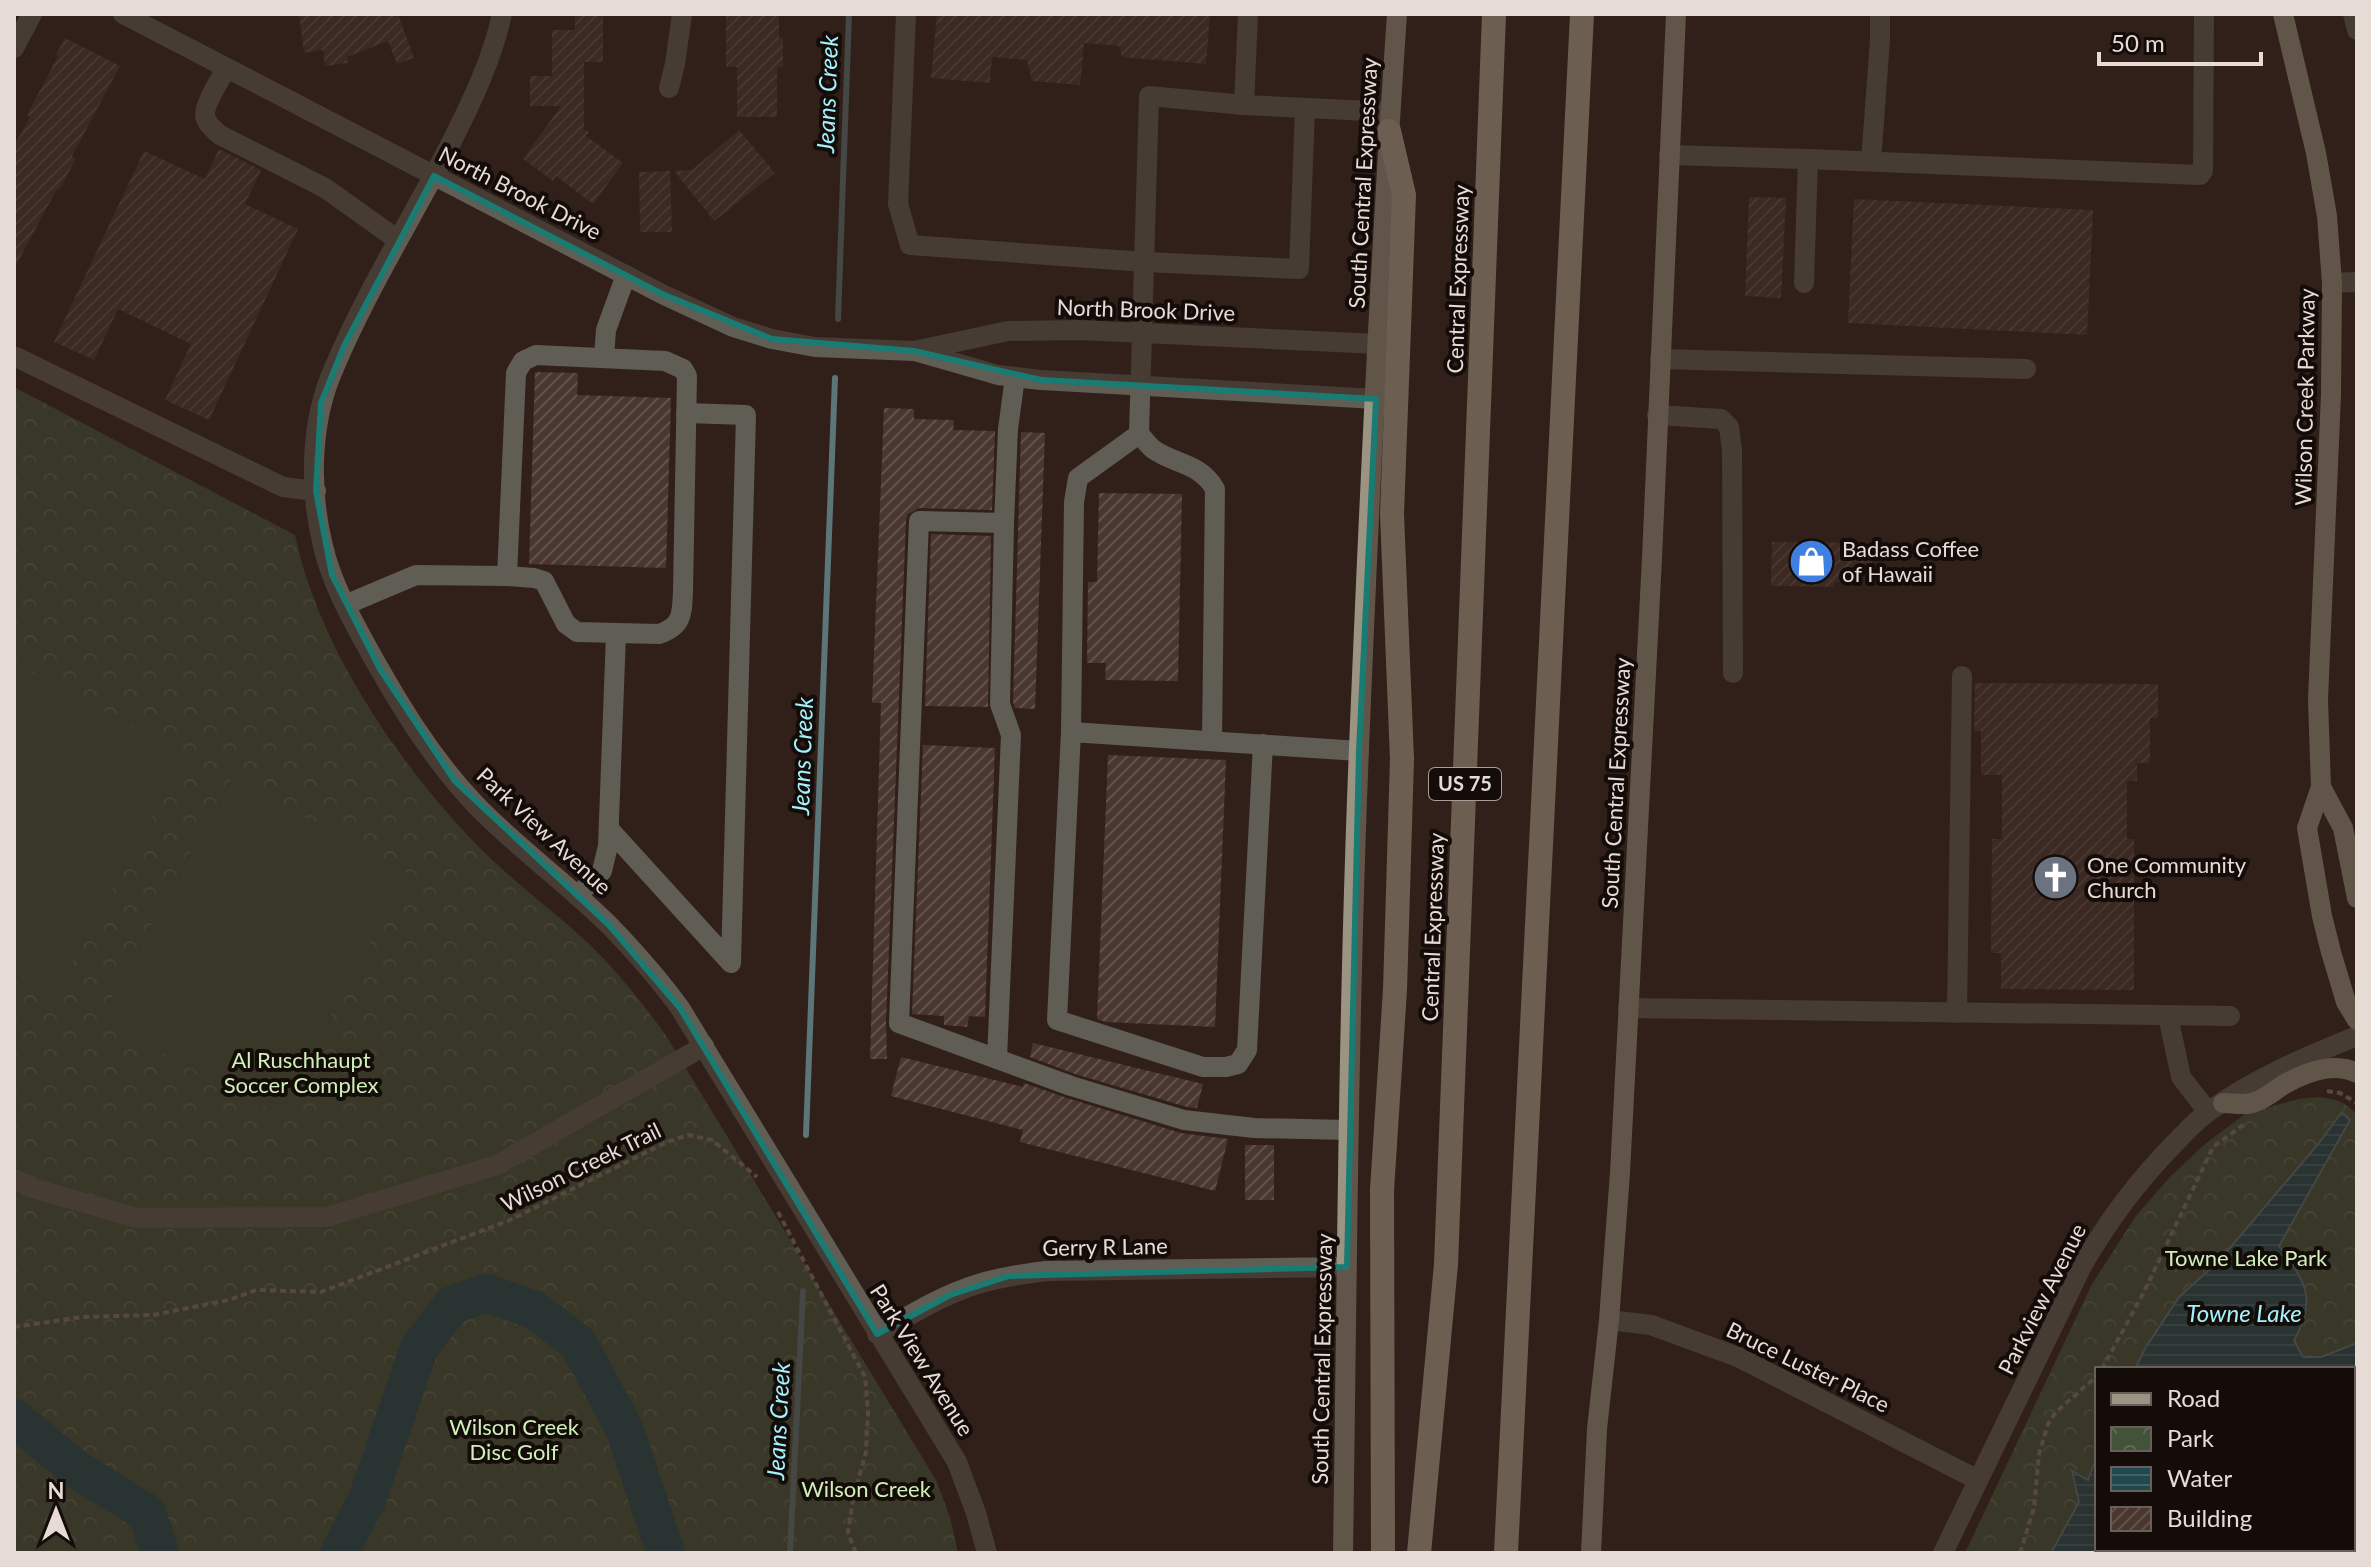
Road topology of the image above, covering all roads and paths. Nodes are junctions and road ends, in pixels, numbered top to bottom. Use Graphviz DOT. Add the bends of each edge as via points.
graph roads {
  1 [pos="32,14"];
  2 [pos="123,14"];
  3 [pos="502,14"];
  4 [pos="682,14"];
  5 [pos="906,14"];
  6 [pos="1248,14"];
  7 [pos="1397,14"];
  8 [pos="1494,14"];
  9 [pos="1582,14"];
  10 [pos="1676,14"];
  11 [pos="1880,14"];
  12 [pos="2204,14"];
  13 [pos="2283,14"];
  14 [pos="2353,14"];
  15 [pos="2357,30"];
  16 [pos="14,48"];
  17 [pos="226,69"];
  18 [pos="669,88"];
  19 [pos="1244,105"];
  20 [pos="1305,108"];
  21 [pos="1390,121"];
  22 [pos="1669,155"];
  23 [pos="1808,159"];
  24 [pos="1871,161"];
  25 [pos="434,176"];
  26 [pos="398,240"];
  27 [pos="1145,262"];
  28 [pos="626,275"];
  29 [pos="2357,282"];
  30 [pos="1804,283"];
  31 [pos="2332,283"];
  32 [pos="1143,332"];
  33 [pos="1379,344"];
  34 [pos="914,351"];
  35 [pos="16,357"];
  36 [pos="604,357"];
  37 [pos="1660,359"];
  38 [pos="2026,369"];
  39 [pos="1015,377"];
  40 [pos="1142,385"];
  41 [pos="1376,399"];
  42 [pos="686,413"];
  43 [pos="1657,415"];
  44 [pos="1139,434"];
  45 [pos="316,491"];
  46 [pos="1004,523"];
  47 [pos="507,576"];
  48 [pos="345,605"];
  49 [pos="616,634"];
  50 [pos="1733,673"];
  51 [pos="1962,676"];
  52 [pos="1071,732"];
  53 [pos="1212,741"];
  54 [pos="1263,744"];
  55 [pos="1359,751"];
  56 [pos="2321,787"];
  57 [pos="609,829"];
  58 [pos="577,896"];
  59 [pos="2357,898"];
  60 [pos="1628,1008"];
  61 [pos="1957,1013"];
  62 [pos="2168,1016"];
  63 [pos="2230,1016"];
  64 [pos="2357,1020"];
  65 [pos="2357,1036"];
  66 [pos="704,1046"];
  67 [pos="997,1059"];
  68 [pos="2357,1073"];
  69 [pos="2317,1091"];
  70 [pos="2357,1103"];
  71 [pos="2215,1108"];
  72 [pos="2248,1121"];
  73 [pos="1349,1130"];
  74 [pos="14,1179"];
  75 [pos="761,1180"];
  76 [pos="776,1208"];
  77 [pos="1347,1267"];
  78 [pos="1609,1320"];
  79 [pos="14,1327"];
  80 [pos="877,1334"];
  81 [pos="2103,1367"];
  82 [pos="2095,1378"];
  83 [pos="1978,1480"];
  84 [pos="856,1553"];
  85 [pos="987,1553"];
  86 [pos="1343,1553"];
  87 [pos="1383,1553"];
  88 [pos="1419,1553"];
  89 [pos="1506,1553"];
  90 [pos="1591,1553"];
  91 [pos="1943,1553"];
  92 [pos="2020,1553"];
  1 -- 16 [label="street"];
  2 -- 17 [label="street, North Brook Drive"];
  3 -- 25 [label="street, Park View Avenue" via="487,67"];
  4 -- 18 [label="street"];
  5 -- 27 [label="street" via="898,204 910,245"];
  6 -- 19 [label="street"];
  7 -- 21 [label="main road, South Central Expressway"];
  8 -- 88 [label="highway, Central Expressway / US 75" via="1446,1264"];
  9 -- 89 [label="highway"];
  10 -- 22 [label="main road, South Central Expressway"];
  11 -- 24 [label="street"];
  12 -- 24 [label="street" via="2200,175"];
  13 -- 31 [label="main road, Wilson Creek Parkway" via="2318,163"];
  14 -- 15 [label="street"];
  17 -- 25 [label="street, North Brook Drive"];
  17 -- 26 [label="street" via="205,109 210,126 325,188"];
  19 -- 20 [label="street"];
  19 -- 27 [label="street" via="1149,96"];
  20 -- 21 [label="street"];
  20 -- 27 [label="street" via="1299,269"];
  21 -- 33 [label="main road, South Central Expressway"];
  21 -- 87 [label="highway" via="1404,195 1392,514 1402,759 1382,1190"];
  22 -- 23 [label="street"];
  22 -- 37 [label="main road, South Central Expressway"];
  23 -- 24 [label="street"];
  23 -- 30 [label="street"];
  25 -- 26 [label="street, Park View Avenue"];
  25 -- 28 [label="street, North Brook Drive"];
  26 -- 45 [label="street, Park View Avenue" via="321,403"];
  27 -- 32 [label="street"];
  28 -- 34 [label="street, North Brook Drive" via="733,327 772,339 815,347"];
  28 -- 36 [label="street" via="606,330"];
  29 -- 31 [label="street"];
  31 -- 56 [label="main road, Wilson Creek Parkway" via="2318,700"];
  32 -- 33 [label="street, North Brook Drive"];
  32 -- 34 [label="street, North Brook Drive" via="1008,331"];
  32 -- 40 [label="street"];
  33 -- 41 [label="main road, South Central Expressway"];
  34 -- 39 [label="street, North Brook Drive"];
  35 -- 45 [label="street" via="283,487"];
  36 -- 42 [label="street" via="678,365 687,376"];
  36 -- 47 [label="street" via="536,355 523,361 516,373"];
  37 -- 38 [label="street"];
  37 -- 43 [label="main road, South Central Expressway"];
  39 -- 40 [label="street, North Brook Drive"];
  39 -- 46 [label="street"];
  40 -- 41 [label="street, North Brook Drive"];
  40 -- 44 [label="street"];
  41 -- 55 [label="main road, South Central Expressway"];
  42 -- 49 [label="street" via="679,621 659,634"];
  42 -- 57 [label="street" via="746,415 731,963"];
  43 -- 50 [label="street" via="1721,419 1729,427"];
  43 -- 60 [label="main road, South Central Expressway"];
  44 -- 52 [label="street" via="1078,478"];
  44 -- 53 [label="street" via="1165,456 1189,464 1215,489"];
  45 -- 48 [label="street, Park View Avenue" via="323,547"];
  46 -- 67 [label="street" via="1000,704 1011,735"];
  46 -- 67 [label="street" via="919,521 899,1023"];
  47 -- 48 [label="street" via="416,575"];
  47 -- 49 [label="street" via="544,581 566,624 577,632"];
  48 -- 58 [label="street, Park View Avenue" via="393,692 447,772 497,826"];
  49 -- 57 [label="street"];
  51 -- 61 [label="street"];
  52 -- 53 [label="street"];
  52 -- 54 [label="street" via="1057,1020 1203,1067 1238,1064 1247,1050"];
  53 -- 54 [label="street"];
  54 -- 55 [label="street"];
  55 -- 73 [label="main road, South Central Expressway"];
  56 -- 59 [label="main road, Wilson Creek Parkway" via="2343,828"];
  56 -- 64 [label="main road, Wilson Creek Parkway" via="2307,828 2331,952"];
  57 -- 58 [label="street" via="602,871"];
  58 -- 66 [label="street, Park View Avenue" via="662,984"];
  60 -- 61 [label="street"];
  60 -- 78 [label="main road, South Central Expressway"];
  61 -- 62 [label="street"];
  62 -- 63 [label="street"];
  62 -- 71 [label="street" via="2181,1077"];
  65 -- 71 [label="street, Parkview Avenue" via="2275,1072"];
  66 -- 74 [label="street" via="497,1165 327,1217 137,1218"];
  66 -- 80 [label="street, Park View Avenue"];
  67 -- 73 [label="street" via="1184,1120"];
  68 -- 71 [label="main road" via="2339,1067 2315,1072 2253,1103"];
  69 -- 70 [label="path" via="2340,1093"];
  71 -- 83 [label="street, Parkview Avenue" via="2153,1166 2107,1224"];
  72 -- 81 [label="path" via="2213,1147"];
  73 -- 77 [label="main road, South Central Expressway"];
  75 -- 79 [label="path, Wilson Creek Trail" via="712,1140 688,1135 510,1220 321,1292 256,1290 153,1315 82,1317"];
  76 -- 84 [label="path" via="865,1377 866,1452 848,1533"];
  77 -- 80 [label="street, Gerry R Lane" via="1046,1271 1009,1276 950,1295"];
  77 -- 86 [label="main road, South Central Expressway"];
  78 -- 83 [label="street, Bruce Luster Place" via="1651,1325 1738,1357"];
  78 -- 90 [label="main road, South Central Expressway"];
  80 -- 85 [label="street, Park View Avenue" via="957,1462"];
  82 -- 92 [label="path" via="2048,1424 2034,1508"];
  83 -- 91 [label="street, Parkview Avenue"];
}
